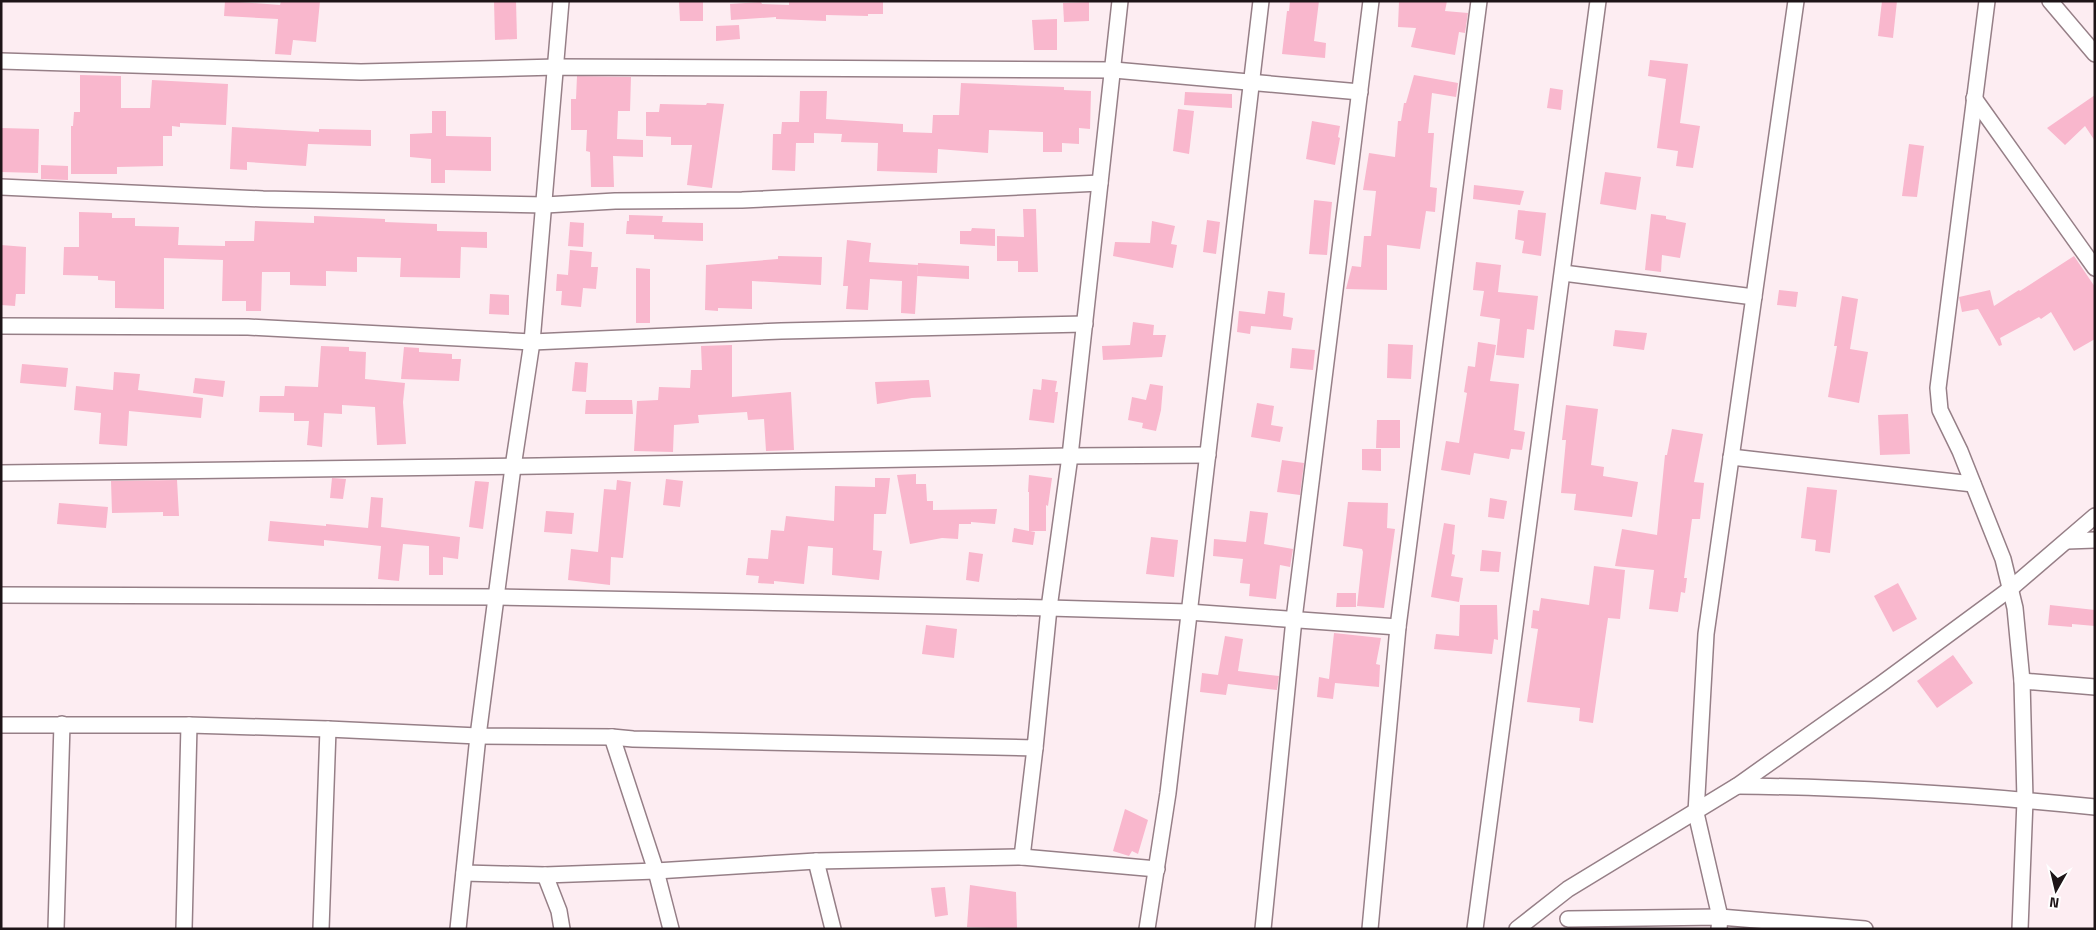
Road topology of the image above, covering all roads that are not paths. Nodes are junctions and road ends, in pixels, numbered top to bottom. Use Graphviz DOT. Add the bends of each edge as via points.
graph roads {
  1 [pos="561,1"];
  2 [pos="1120,1"];
  3 [pos="1261,1"];
  4 [pos="1371,1"];
  5 [pos="1480,1"];
  6 [pos="1598,1"];
  7 [pos="1796,1"];
  8 [pos="1986,1"];
  9 [pos="2050,1"];
  10 [pos="2095,54"];
  11 [pos="1,61"];
  12 [pos="557,67"];
  13 [pos="1114,70"];
  14 [pos="1251,82"];
  15 [pos="1360,92"];
  16 [pos="1974,98"];
  17 [pos="1100,183"];
  18 [pos="1,187"];
  19 [pos="545,206"];
  20 [pos="2095,268"];
  21 [pos="1563,273"];
  22 [pos="1754,297"];
  23 [pos="1085,324"];
  24 [pos="1,326"];
  25 [pos="532,342"];
  26 [pos="1208,455"];
  27 [pos="1070,456"];
  28 [pos="1731,457"];
  29 [pos="513,467"];
  30 [pos="1,473"];
  31 [pos="1973,484"];
  32 [pos="2095,516"];
  33 [pos="2095,540"];
  34 [pos="2067,541"];
  35 [pos="2010,589"];
  36 [pos="1,595"];
  37 [pos="496,597"];
  38 [pos="1049,608"];
  39 [pos="1188,612"];
  40 [pos="1294,619"];
  41 [pos="1398,627"];
  42 [pos="2022,681"];
  43 [pos="2095,687"];
  44 [pos="62,724"];
  45 [pos="1,725"];
  46 [pos="189,725"];
  47 [pos="328,729"];
  48 [pos="478,736"];
  49 [pos="612,737"];
  50 [pos="1035,748"];
  51 [pos="1737,786"];
  52 [pos="2025,800"];
  53 [pos="2095,807"];
  54 [pos="1696,813"];
  55 [pos="1022,857"];
  56 [pos="816,861"];
  57 [pos="1157,869"];
  58 [pos="656,871"];
  59 [pos="464,873"];
  60 [pos="545,875"];
  61 [pos="1568,890"];
  62 [pos="1719,923"];
  63 [pos="1568,924"];
  64 [pos="56,929"];
  65 [pos="184,929"];
  66 [pos="321,929"];
  67 [pos="458,929"];
  68 [pos="562,929"];
  69 [pos="671,929"];
  70 [pos="833,929"];
  71 [pos="1147,929"];
  72 [pos="1263,929"];
  73 [pos="1370,929"];
  74 [pos="1475,929"];
  75 [pos="1517,929"];
  76 [pos="1865,929"];
  77 [pos="2020,929"];
  1 -- 12 [label="street"];
  2 -- 13 [label="street"];
  3 -- 14 [label="street"];
  4 -- 15 [label="street"];
  5 -- 41 [label="street"];
  6 -- 21 [label="street"];
  7 -- 22 [label="street"];
  8 -- 16 [label="street"];
  9 -- 10 [label="street"];
  11 -- 12 [label="street" via="361,72"];
  12 -- 13 [label="street"];
  12 -- 19 [label="street"];
  13 -- 14 [label="street"];
  13 -- 17 [label="street"];
  14 -- 15 [label="street"];
  14 -- 26 [label="street"];
  15 -- 40 [label="street"];
  16 -- 20 [label="street"];
  16 -- 31 [label="street" via="1938,388 1940,410"];
  17 -- 19 [label="street"];
  17 -- 23 [label="street"];
  18 -- 19 [label="street" via="263,199"];
  19 -- 25 [label="street"];
  21 -- 22 [label="street"];
  21 -- 74 [label="street"];
  22 -- 28 [label="street"];
  23 -- 25 [label="street" via="781,331"];
  23 -- 27 [label="street"];
  24 -- 25 [label="street" via="248,327"];
  25 -- 29 [label="street"];
  26 -- 27 [label="street"];
  26 -- 39 [label="street"];
  27 -- 29 [label="street"];
  27 -- 38 [label="street"];
  28 -- 31 [label="street"];
  28 -- 54 [label="street" via="1706,634"];
  29 -- 30 [label="street"];
  29 -- 37 [label="street"];
  31 -- 35 [label="street" via="2003,560"];
  32 -- 34 [label="street"];
  33 -- 34 [label="street"];
  34 -- 35 [label="street"];
  35 -- 42 [label="street" via="2015,608"];
  35 -- 51 [label="street"];
  36 -- 37 [label="street"];
  37 -- 38 [label="street"];
  37 -- 48 [label="street"];
  38 -- 39 [label="street"];
  38 -- 50 [label="street"];
  39 -- 40 [label="street"];
  39 -- 57 [label="street"];
  40 -- 41 [label="street"];
  40 -- 72 [label="street"];
  41 -- 73 [label="street"];
  42 -- 43 [label="street"];
  42 -- 52 [label="street"];
  44 -- 45 [label="street"];
  44 -- 46 [label="street"];
  44 -- 64 [label="street"];
  46 -- 47 [label="street"];
  46 -- 65 [label="street"];
  47 -- 48 [label="street"];
  47 -- 66 [label="street"];
  48 -- 49 [label="street"];
  48 -- 59 [label="street"];
  49 -- 50 [label="street"];
  49 -- 58 [label="street"];
  50 -- 55 [label="street"];
  51 -- 52 [label="street" via="1821,787"];
  51 -- 54 [label="street"];
  52 -- 53 [label="street"];
  52 -- 77 [label="street"];
  54 -- 61 [label="street"];
  54 -- 62 [label="street"];
  55 -- 56 [label="street"];
  55 -- 57 [label="street"];
  56 -- 58 [label="street"];
  56 -- 70 [label="street"];
  57 -- 71 [label="street"];
  58 -- 60 [label="street"];
  58 -- 69 [label="street"];
  59 -- 60 [label="street"];
  59 -- 67 [label="street"];
  60 -- 68 [label="street" via="559,911"];
  61 -- 63 [label="street"];
  61 -- 75 [label="street"];
  62 -- 63 [label="street"];
  62 -- 76 [label="street"];
}
